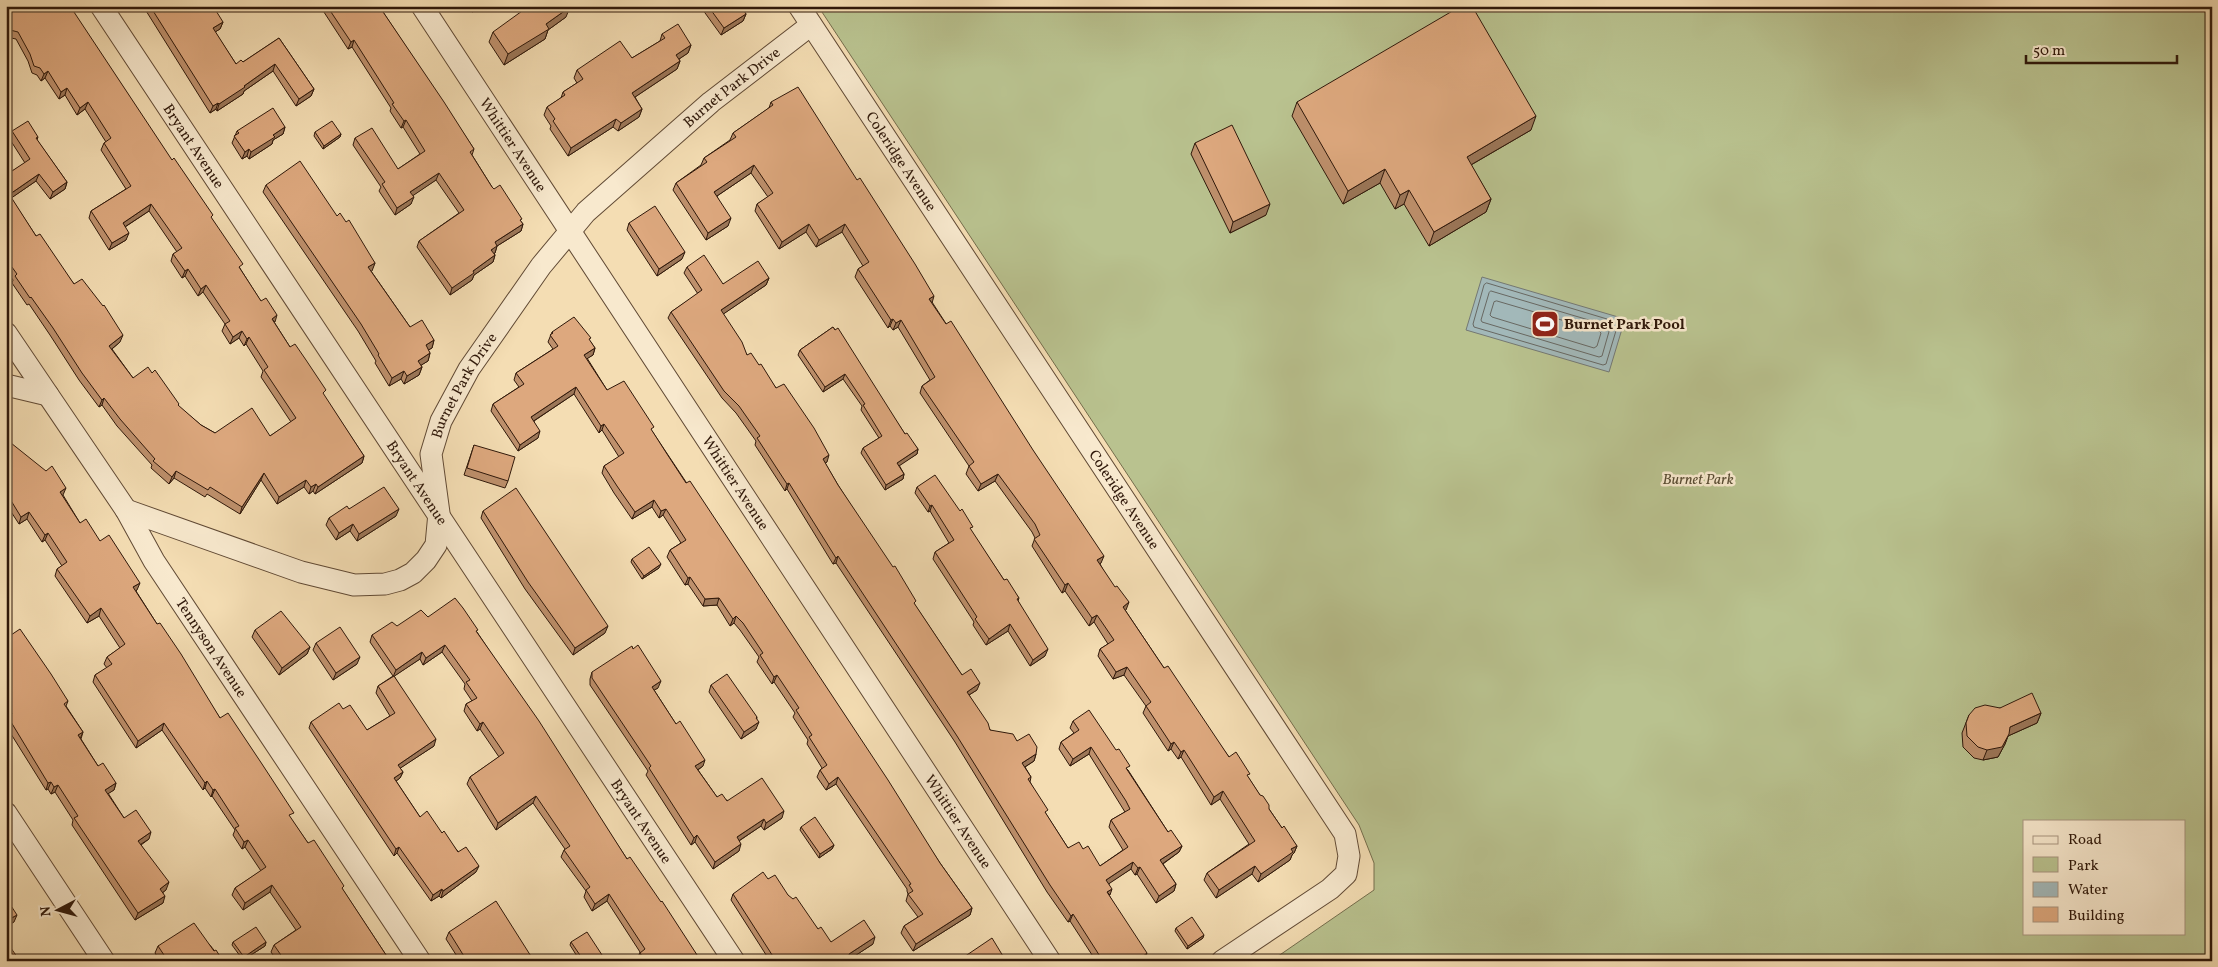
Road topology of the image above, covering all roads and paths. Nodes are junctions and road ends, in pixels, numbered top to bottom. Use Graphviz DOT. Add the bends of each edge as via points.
graph roads {
  1 [pos="101,6"];
  2 [pos="422,6"];
  3 [pos="799,6"];
  4 [pos="811,25"];
  5 [pos="570,232"];
  6 [pos="6,333"];
  7 [pos="6,385"];
  8 [pos="48,395"];
  9 [pos="126,510"];
  10 [pos="439,513"];
  11 [pos="6,813"];
  12 [pos="104,961"];
  13 [pos="420,961"];
  14 [pos="734,961"];
  15 [pos="1050,961"];
  16 [pos="1222,961"];
  1 -- 10 [label="street, Bryant Avenue"];
  2 -- 5 [label="street, Whittier Avenue"];
  3 -- 4 [label="street, Coleridge Avenue"];
  4 -- 5 [label="street, Burnet Park Drive" via="711,102 586,212"];
  4 -- 16 [label="street, Coleridge Avenue" via="1345,834 1349,856 1346,874 1330,889"];
  5 -- 10 [label="street, Burnet Park Drive" via="541,266 469,369 441,421 430,454"];
  5 -- 15 [label="street, Whittier Avenue"];
  6 -- 8 [label="street, Tennyson Avenue"];
  7 -- 8 [label="street"];
  8 -- 9 [label="street, Tennyson Avenue"];
  9 -- 10 [label="street, Burnet Park Drive" via="301,572 354,585 385,584 413,573 436,545"];
  9 -- 13 [label="street, Tennyson Avenue" via="154,561"];
  10 -- 14 [label="street, Bryant Avenue"];
  11 -- 12 [label="street"];
}
